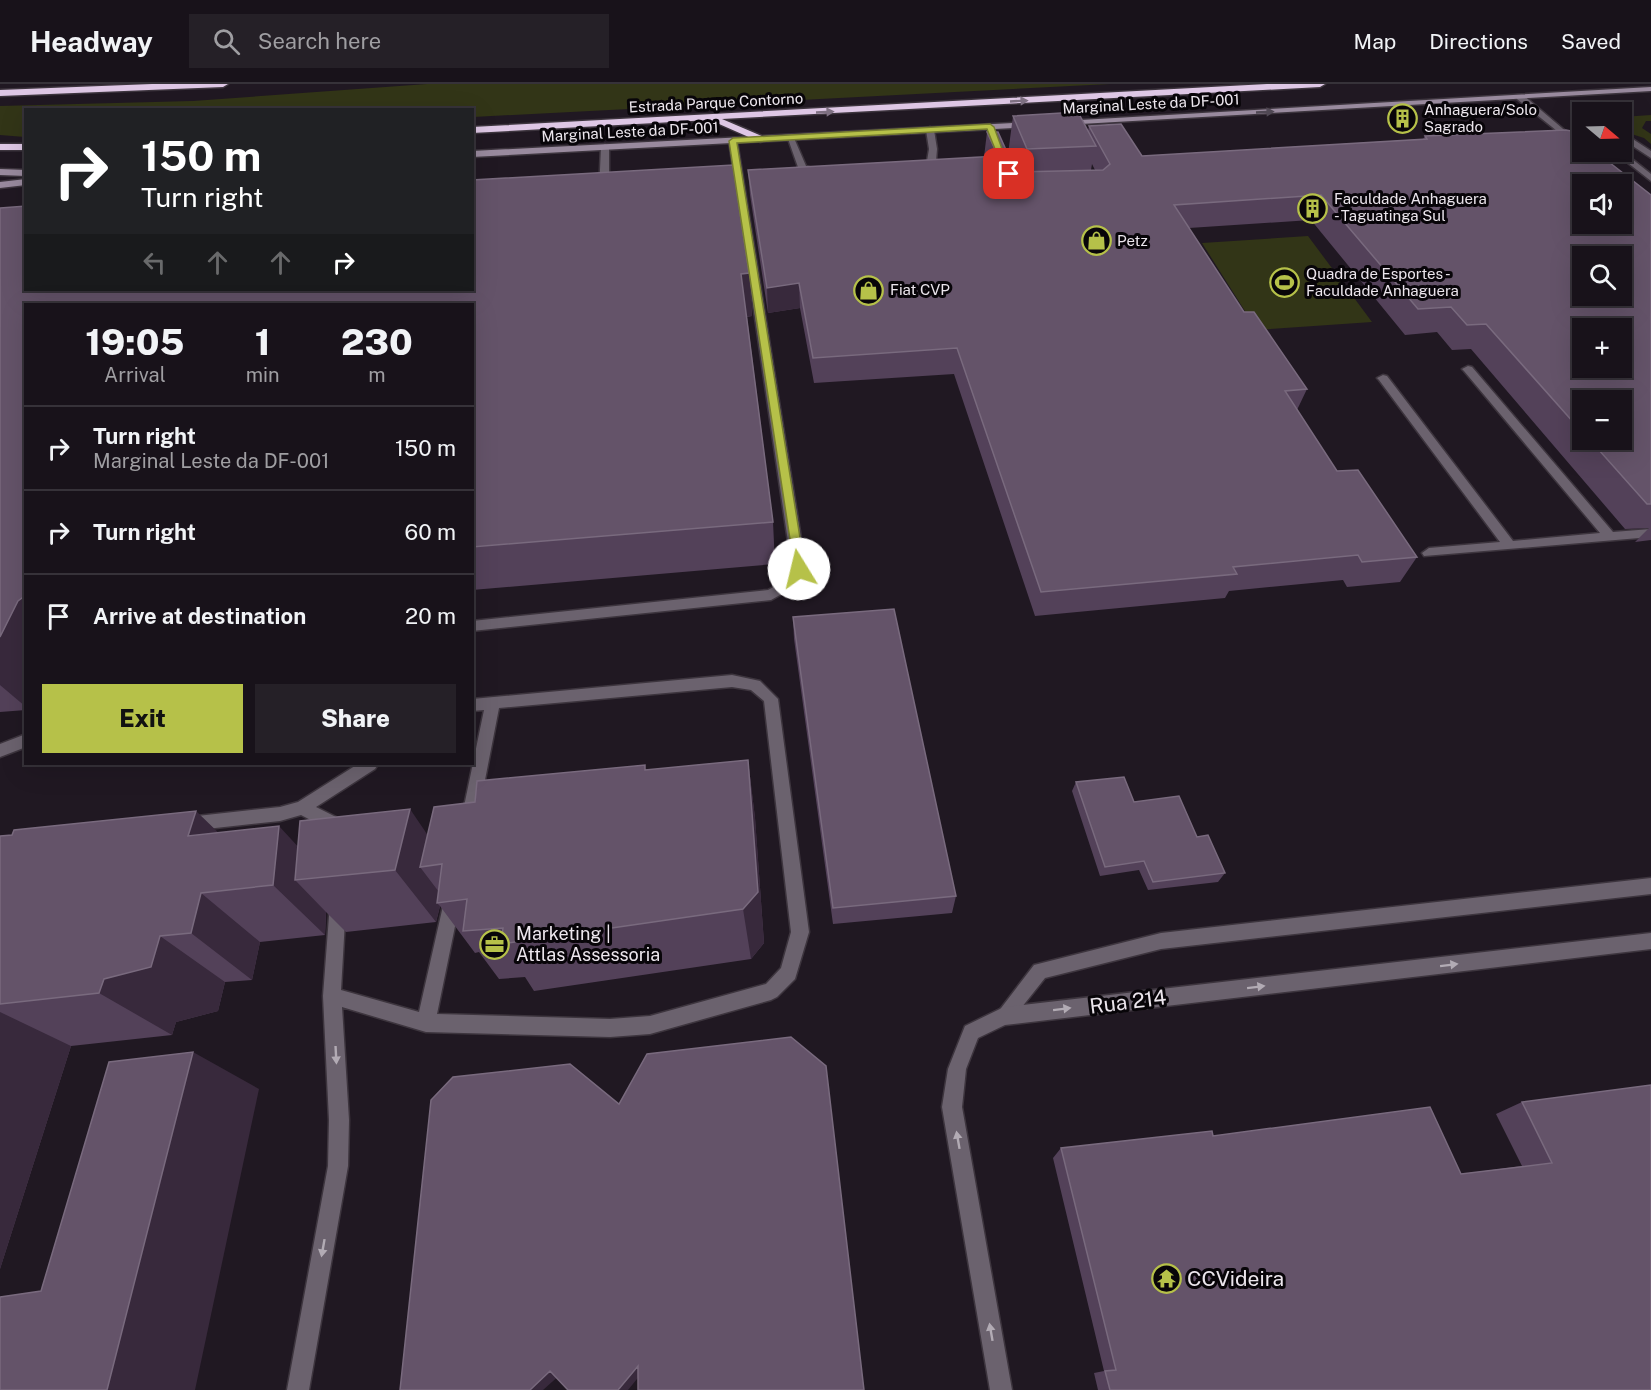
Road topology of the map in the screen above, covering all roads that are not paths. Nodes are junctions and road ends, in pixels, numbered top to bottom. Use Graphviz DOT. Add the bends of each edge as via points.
graph roads {
  1 [pos="223,84"];
  2 [pos="1320,84"];
  3 [pos="1651,89"];
  4 [pos="0,93"];
  5 [pos="1520,97"];
  6 [pos="710,118"];
  7 [pos="1054,123"];
  8 [pos="1064,123"];
  9 [pos="1043,124"];
  10 [pos="990,127"];
  11 [pos="474,130"];
  12 [pos="930,130"];
  13 [pos="1069,132"];
  14 [pos="994,136"];
  15 [pos="790,138"];
  16 [pos="760,139"];
  17 [pos="1572,140"];
  18 [pos="733,141"];
  19 [pos="1632,142"];
  20 [pos="0,147"];
  21 [pos="24,147"];
  22 [pos="605,147"];
  23 [pos="474,154"];
  24 [pos="1651,155"];
  25 [pos="1631,162"];
  26 [pos="900,171"];
  27 [pos="0,172"];
  28 [pos="24,173"];
  29 [pos="835,176"];
  30 [pos="1651,178"];
  31 [pos="24,182"];
  32 [pos="0,184"];
  33 [pos="604,194"];
  34 [pos="615,194"];
  35 [pos="592,195"];
  36 [pos="1468,369"];
  37 [pos="1383,378"];
  38 [pos="1651,533"];
  39 [pos="1610,537"];
  40 [pos="1510,546"];
  41 [pos="1429,553"];
  42 [pos="474,626"];
  43 [pos="493,703"];
  44 [pos="474,705"];
  45 [pos="24,741"];
  46 [pos="0,751"];
  47 [pos="368,765"];
  48 [pos="302,808"];
  49 [pos="175,826"];
  50 [pos="465,840"];
  51 [pos="341,843"];
  52 [pos="455,886"];
  53 [pos="1651,886"];
  54 [pos="339,890"];
  55 [pos="1651,941"];
  56 [pos="332,996"];
  57 [pos="1004,1016"];
  58 [pos="426,1023"];
  59 [pos="298,1390"];
  60 [pos="1001,1390"];
  1 -- 4 [label="highway"];
  6 -- 2 [label="highway, Estrada Parque Contorno, one-way"];
  3 -- 5 [label="main road, Marginal Leste da DF-001"];
  8 -- 5 [label="main road, Marginal Leste da DF-001, one-way"];
  5 -- 17 [label="street"];
  6 -- 11 [label="highway, Estrada Parque Contorno"];
  6 -- 16 [label="highway"];
  7 -- 8 [label="main road, Marginal Leste da DF-001"];
  8 -- 13 [label="street"];
  9 -- 10 [label="main road, Marginal Leste da DF-001"];
  10 -- 12 [label="main road, Marginal Leste da DF-001"];
  10 -- 14 [label="street"];
  12 -- 15 [label="main road, Marginal Leste da DF-001"];
  12 -- 26 [label="street" via="934,154 930,163 922,170"];
  15 -- 16 [label="main road, Marginal Leste da DF-001"];
  15 -- 29 [label="street" via="802,168"];
  16 -- 18 [label="main road, Marginal Leste da DF-001"];
  18 -- 22 [label="main road, Marginal Leste da DF-001"];
  18 -- 42 [label="street" via="735,188 799,569 793,582 771,595"];
  19 -- 24 [label="street"];
  20 -- 21 [label="highway"];
  22 -- 23 [label="main road, Marginal Leste da DF-001"];
  22 -- 33 [label="street"];
  25 -- 30 [label="street"];
  27 -- 28 [label="main road"];
  31 -- 32 [label="main road"];
  33 -- 34 [label="street"];
  33 -- 35 [label="street"];
  36 -- 39 [label="street"];
  37 -- 40 [label="street"];
  38 -- 39 [label="street"];
  39 -- 40 [label="street"];
  40 -- 41 [label="street"];
  43 -- 44 [label="street"];
  43 -- 50 [label="street"];
  43 -- 58 [label="street" via="732,681 755,685 771,699 800,932 789,973 771,992 650,1025 610,1028"];
  45 -- 46 [label="street"];
  47 -- 48 [label="street"];
  48 -- 49 [label="street"];
  48 -- 51 [label="street" via="334,824"];
  52 -- 58 [label="street"];
  53 -- 57 [label="street" via="1161,941 1040,971"];
  54 -- 56 [label="street"];
  57 -- 55 [label="street, Rua 214, one-way"];
  56 -- 58 [label="street"];
  56 -- 59 [label="street, one-way" via="338,1166"];
  60 -- 57 [label="street, Rua 214, one-way" via="952,1107 957,1069 971,1032"];
}
